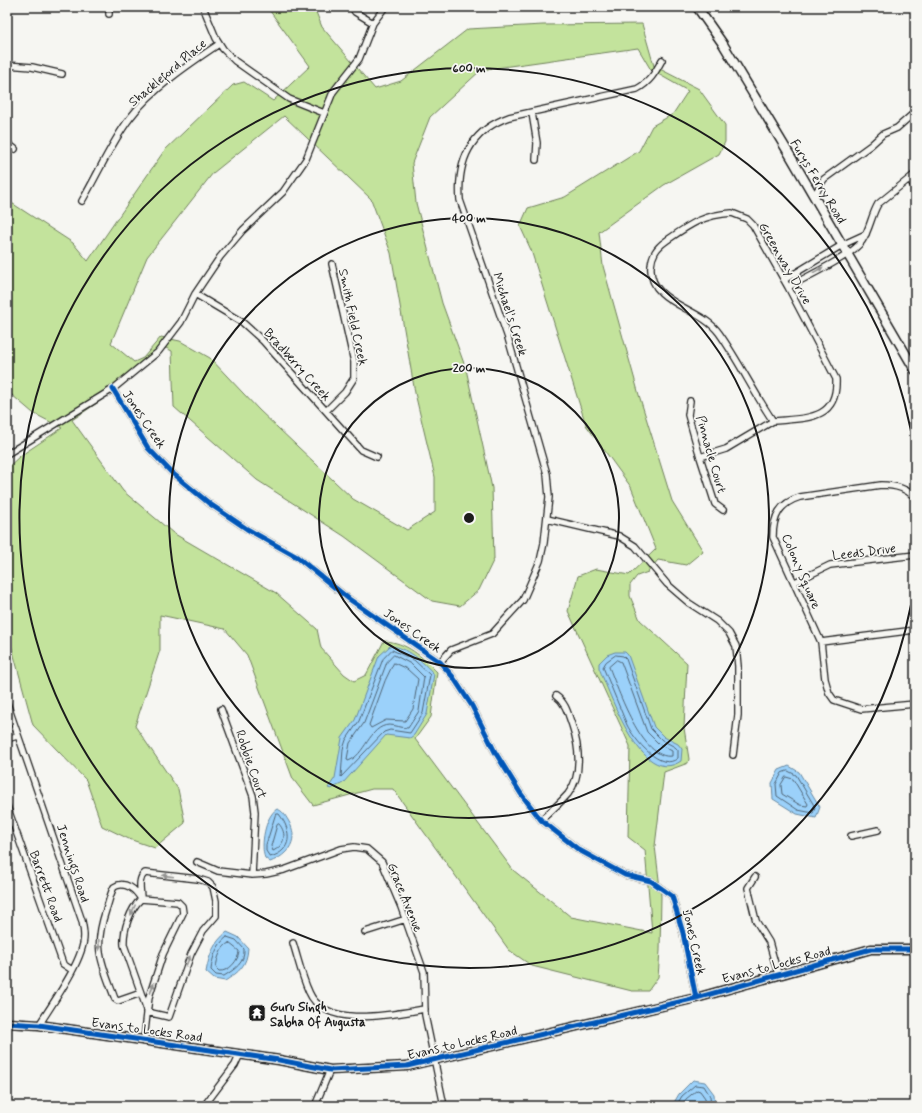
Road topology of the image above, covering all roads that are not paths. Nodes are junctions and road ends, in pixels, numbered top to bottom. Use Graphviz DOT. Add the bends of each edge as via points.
graph roads {
  1 [pos="109,7"];
  2 [pos="203,7"];
  3 [pos="352,7"];
  4 [pos="385,7"];
  5 [pos="697,7"];
  6 [pos="109,14"];
  7 [pos="373,23"];
  8 [pos="219,44"];
  9 [pos="662,60"];
  10 [pos="7,65"];
  11 [pos="62,74"];
  12 [pos="915,112"];
  13 [pos="324,113"];
  14 [pos="532,113"];
  15 [pos="7,143"];
  16 [pos="15,149"];
  17 [pos="536,160"];
  18 [pos="915,174"];
  19 [pos="909,179"];
  20 [pos="915,187"];
  21 [pos="814,196"];
  22 [pos="82,201"];
  23 [pos="866,234"];
  24 [pos="842,244"];
  25 [pos="848,253"];
  26 [pos="332,264"];
  27 [pos="784,280"];
  28 [pos="788,287"];
  29 [pos="195,294"];
  30 [pos="915,370"];
  31 [pos="113,389"];
  32 [pos="690,401"];
  33 [pos="326,411"];
  34 [pos="773,421"];
  35 [pos="7,454"];
  36 [pos="377,457"];
  37 [pos="700,457"];
  38 [pos="915,498"];
  39 [pos="723,510"];
  40 [pos="547,519"];
  41 [pos="915,555"];
  42 [pos="795,582"];
  43 [pos="915,630"];
  44 [pos="821,642"];
  45 [pos="440,662"];
  46 [pos="556,696"];
  47 [pos="7,703"];
  48 [pos="915,704"];
  49 [pos="221,708"];
  50 [pos="17,736"];
  51 [pos="7,739"];
  52 [pos="733,755"];
  53 [pos="7,806"];
  54 [pos="542,820"];
  55 [pos="878,830"];
  56 [pos="851,836"];
  57 [pos="197,862"];
  58 [pos="252,875"];
  59 [pos="754,877"];
  60 [pos="141,900"];
  61 [pos="406,920"];
  62 [pos="365,932"];
  63 [pos="293,942"];
  64 [pos="915,949"];
  65 [pos="72,970"];
  66 [pos="778,974"];
  67 [pos="142,993"];
  68 [pos="696,998"];
  69 [pos="425,1009"];
  70 [pos="147,1011"];
  71 [pos="7,1023"];
  72 [pos="39,1024"];
  73 [pos="144,1040"];
  74 [pos="240,1054"];
  75 [pos="435,1060"];
  76 [pos="330,1070"];
  77 [pos="204,1106"];
  78 [pos="315,1106"];
  79 [pos="444,1106"];
  1 -- 6 [label="street"];
  2 -- 8 [label="street"];
  3 -- 7 [label="street" via="355,12"];
  4 -- 7 [label="street"];
  5 -- 21 [label="street, Furys Ferry Road" via="723,44"];
  7 -- 13 [label="street" via="358,59 333,92"];
  8 -- 13 [label="street" via="235,61 278,92"];
  8 -- 22 [label="street, Shackleford Place" via="184,69 133,114"];
  9 -- 14 [label="street, Michael's Creek" via="652,77 637,90"];
  10 -- 11 [label="street" via="32,66"];
  12 -- 21 [label="street" via="897,128 883,134 824,179"];
  13 -- 29 [label="street" via="306,159 284,192 229,246"];
  14 -- 17 [label="street" via="537,143"];
  14 -- 40 [label="street, Michael's Creek" via="494,123 477,138 461,165 458,180 460,200 508,338 547,474"];
  15 -- 16 [label="street"];
  18 -- 19 [label="street"];
  19 -- 20 [label="street"];
  19 -- 23 [label="street" via="878,204"];
  21 -- 24 [label="street, Furys Ferry Road"];
  23 -- 24 [label="street"];
  23 -- 25 [label="street"];
  24 -- 25 [label="street, Furys Ferry Road"];
  24 -- 27 [label="street"];
  28 -- 25 [label="street, one-way"];
  25 -- 30 [label="street, Furys Ferry Road"];
  26 -- 33 [label="street, Smith Field Creek" via="354,362 354,378 345,392"];
  27 -- 28 [label="street, Greenway Drive"];
  27 -- 34 [label="street, Greenway Drive" via="752,225 747,219 732,213 714,214 691,224 661,244 652,259 652,279 657,288 663,295 704,318 718,332"];
  28 -- 34 [label="street, Greenway Drive" via="836,379 837,391 834,402 825,411 812,417"];
  29 -- 31 [label="street" via="181,322 158,352"];
  29 -- 33 [label="street, Bradberry Creek" via="242,322 263,341"];
  31 -- 35 [label="street"];
  31 -- 45 [label="street, Jones Creek" via="148,448 172,473 210,504 247,529 297,557 349,599"];
  32 -- 37 [label="street, Pinnacle Court" via="688,415"];
  33 -- 36 [label="street, Bradberry Creek" via="361,450"];
  34 -- 37 [label="street, Greenway Drive" via="726,449"];
  37 -- 39 [label="street, Pinnacle Court" via="715,504"];
  38 -- 42 [label="street, Colony Square" via="912,494 892,485 882,485 800,496 789,500 781,507 776,517 774,537"];
  40 -- 45 [label="street, Michael's Creek" via="540,561 523,600 492,634 451,650"];
  40 -- 52 [label="street" via="619,536 635,546 667,584 729,633 736,646 738,666 738,715"];
  41 -- 42 [label="street, Leeds Drive" via="830,565"];
  42 -- 44 [label="street, Colony Square"];
  43 -- 44 [label="street"];
  44 -- 48 [label="street, Colony Square" via="825,679 834,700 861,709"];
  45 -- 54 [label="street, Jones Creek" via="472,706 495,752 521,794"];
  46 -- 54 [label="street" via="564,701 574,732 578,765 568,793"];
  47 -- 50 [label="street, Jennings Road"];
  49 -- 58 [label="street, Robbie Court" via="253,796 255,812"];
  50 -- 51 [label="street"];
  50 -- 65 [label="street, Jennings Road" via="82,921 84,936"];
  53 -- 65 [label="street, Barrett Road" via="64,964"];
  54 -- 68 [label="street, Jones Creek" via="579,850 625,875 651,881 672,896 683,933"];
  55 -- 56 [label="street"];
  57 -- 58 [label="street, Grace Avenue" via="218,870"];
  58 -- 61 [label="street, Grace Avenue" via="284,870 342,849 367,849 382,862"];
  59 -- 66 [label="street" via="748,888 756,921 769,942"];
  60 -- 67 [label="street, one-way" via="135,905 124,936 124,945"];
  60 -- 67 [label="street, one-way" via="133,889 126,885 114,886 100,929 98,945 115,999 118,1001"];
  70 -- 60 [label="street, one-way" via="163,954 183,912 178,902"];
  70 -- 60 [label="street, one-way" via="169,1016 191,954 203,931 216,916 217,906 213,887 208,882 145,873 140,881"];
  61 -- 62 [label="street"];
  61 -- 69 [label="street, Grace Avenue" via="424,972"];
  63 -- 69 [label="street" via="309,994 321,1007 339,1015 357,1017"];
  64 -- 66 [label="street, Evans to Locks Road" via="872,950"];
  65 -- 72 [label="street, Jennings Road"];
  66 -- 68 [label="street, Evans to Locks Road"];
  67 -- 70 [label="street"];
  68 -- 75 [label="street, Evans to Locks Road"];
  69 -- 75 [label="street, Grace Avenue"];
  70 -- 73 [label="street"];
  71 -- 72 [label="street, Evans to Locks Road"];
  72 -- 73 [label="street, Evans to Locks Road"];
  73 -- 74 [label="street, Evans to Locks Road"];
  74 -- 76 [label="street, Evans to Locks Road"];
  74 -- 77 [label="street"];
  75 -- 76 [label="street, Evans to Locks Road" via="407,1066"];
  75 -- 79 [label="street, Grace Avenue"];
  76 -- 78 [label="street"];
}
